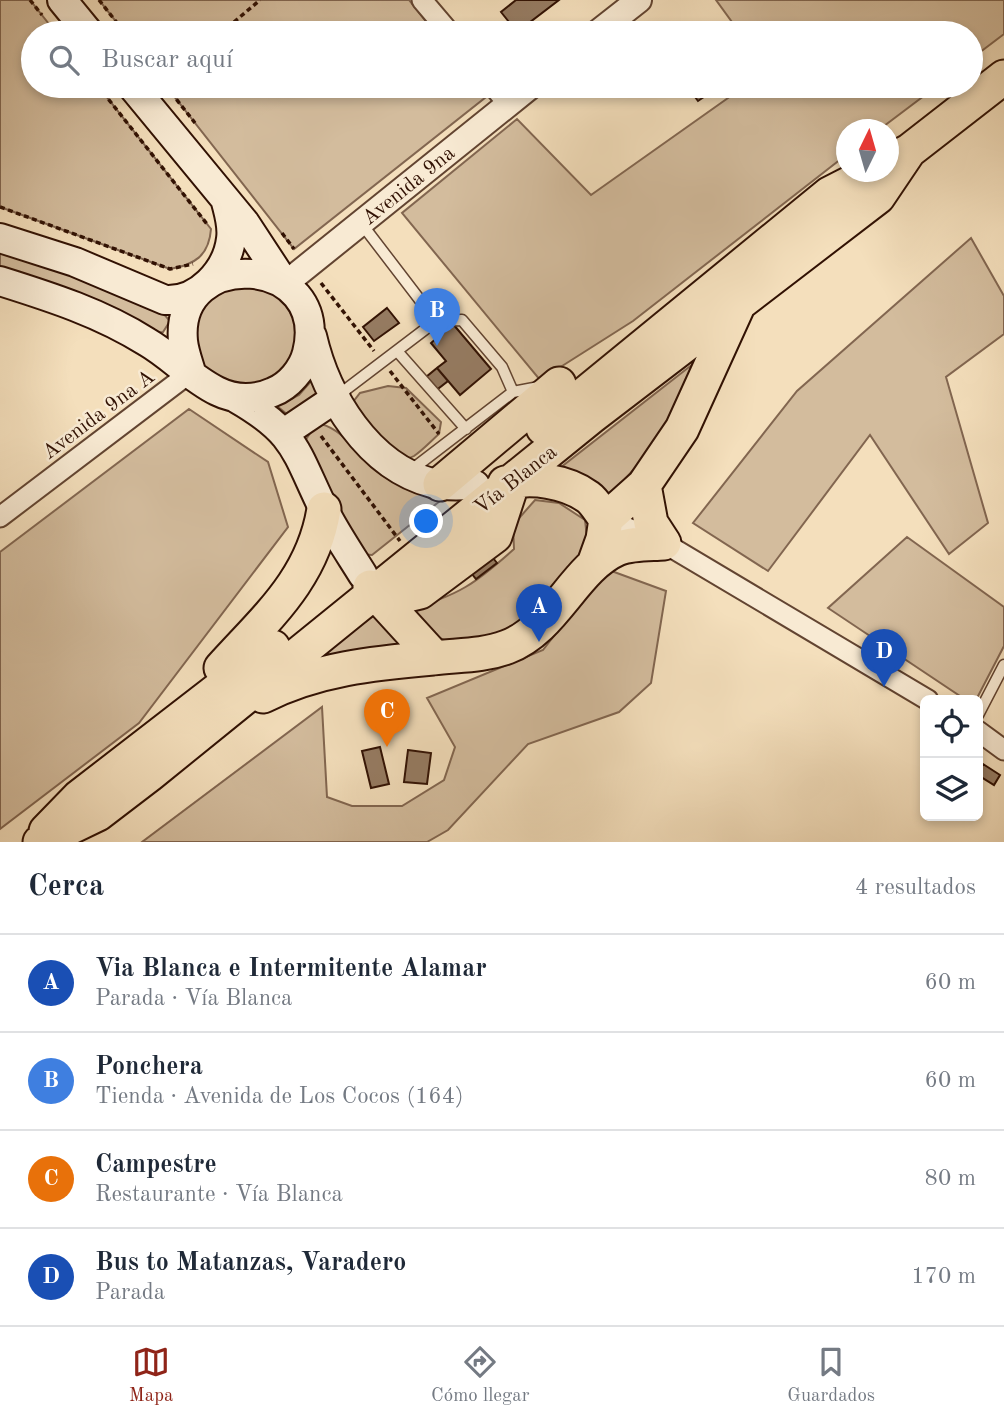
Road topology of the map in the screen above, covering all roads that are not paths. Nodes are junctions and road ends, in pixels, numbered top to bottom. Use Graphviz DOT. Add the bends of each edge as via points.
graph roads {
  1 [pos="62,0"];
  2 [pos="422,0"];
  3 [pos="639,0"];
  4 [pos="79,21"];
  5 [pos="440,21"];
  6 [pos="612,21"];
  7 [pos="1004,77"];
  8 [pos="983,93"];
  9 [pos="142,98"];
  10 [pos="497,98"];
  11 [pos="976,98"];
  12 [pos="899,157"];
  13 [pos="852,182"];
  14 [pos="886,182"];
  15 [pos="226,201"];
  16 [pos="361,223"];
  17 [pos="0,238"];
  18 [pos="0,281"];
  19 [pos="285,284"];
  20 [pos="206,286"];
  21 [pos="741,300"];
  22 [pos="308,319"];
  23 [pos="436,321"];
  24 [pos="643,343"];
  25 [pos="397,351"];
  26 [pos="191,372"];
  27 [pos="560,383"];
  28 [pos="513,392"];
  29 [pos="236,398"];
  30 [pos="336,398"];
  31 [pos="466,429"];
  32 [pos="284,433"];
  33 [pos="407,474"];
  34 [pos="513,481"];
  35 [pos="439,484"];
  36 [pos="475,485"];
  37 [pos="643,485"];
  38 [pos="324,509"];
  39 [pos="0,517"];
  40 [pos="606,519"];
  41 [pos="664,543"];
  42 [pos="594,564"];
  43 [pos="368,583"];
  44 [pos="434,657"];
  45 [pos="1004,665"];
  46 [pos="920,695"];
  47 [pos="983,705"];
  48 [pos="227,715"];
  49 [pos="166,731"];
  50 [pos="983,735"];
  51 [pos="1004,750"];
  52 [pos="35,842"];
  53 [pos="40,842"];
  1 -- 4 [label="main road"];
  2 -- 5 [label="street"];
  3 -- 6 [label="street"];
  7 -- 8 [label="highway, Vía Blanca"];
  9 -- 15 [label="main road"];
  10 -- 16 [label="street, Avenida 9na"];
  11 -- 12 [label="highway, Vía Blanca"];
  13 -- 24 [label="highway, Vía Blanca" via="829,194"];
  14 -- 21 [label="highway, Vía Blanca" via="878,197"];
  15 -- 19 [label="main road"];
  15 -- 20 [label="main road" via="231,223 228,255"];
  16 -- 19 [label="street, Avenida 9na"];
  16 -- 23 [label="lane"];
  17 -- 20 [label="main road" via="75,262 165,300 175,301"];
  18 -- 26 [label="main road" via="111,321"];
  19 -- 20 [label="main road" via="245,272"];
  19 -- 22 [label="main road" via="300,300"];
  20 -- 26 [label="main road" via="184,321 183,341"];
  21 -- 34 [label="highway, Vía Blanca"];
  21 -- 37 [label="highway" via="682,429"];
  22 -- 29 [label="main road" via="305,361 293,378 257,398"];
  22 -- 30 [label="main road" via="322,370"];
  23 -- 25 [label="lane"];
  23 -- 28 [label="lane" via="462,320 502,367"];
  24 -- 27 [label="highway"];
  24 -- 36 [label="highway, Vía Blanca"];
  25 -- 30 [label="lane"];
  25 -- 31 [label="lane"];
  26 -- 29 [label="main road" via="216,391"];
  26 -- 39 [label="street, Avenida 9na A"];
  27 -- 28 [label="lane"];
  27 -- 35 [label="highway"];
  28 -- 31 [label="lane"];
  29 -- 32 [label="main road"];
  30 -- 32 [label="main road"];
  30 -- 33 [label="main road" via="372,448"];
  31 -- 33 [label="lane"];
  32 -- 38 [label="main road" via="303,461"];
  33 -- 35 [label="main road"];
  34 -- 36 [label="highway"];
  34 -- 40 [label="highway" via="565,485 589,498"];
  34 -- 43 [label="highway" via="495,537 420,592 399,597"];
  35 -- 36 [label="main road"];
  36 -- 43 [label="highway, Vía Blanca" via="402,544"];
  37 -- 40 [label="highway"];
  37 -- 41 [label="highway" via="651,523"];
  38 -- 43 [label="main road"];
  38 -- 49 [label="highway" via="319,537 304,571"];
  40 -- 41 [label="street"];
  40 -- 42 [label="highway"];
  41 -- 42 [label="highway" via="618,549"];
  41 -- 46 [label="street"];
  42 -- 44 [label="highway" via="534,631 516,642 474,655"];
  43 -- 44 [label="highway"];
  43 -- 48 [label="highway, Vía Blanca"];
  43 -- 49 [label="highway, Vía Blanca"];
  44 -- 48 [label="highway" via="359,664 288,683"];
  45 -- 47 [label="lane"];
  48 -- 53 [label="highway, Vía Blanca" via="98,814"];
  49 -- 52 [label="highway, Vía Blanca" via="79,797"];
  50 -- 51 [label="street"];
}
